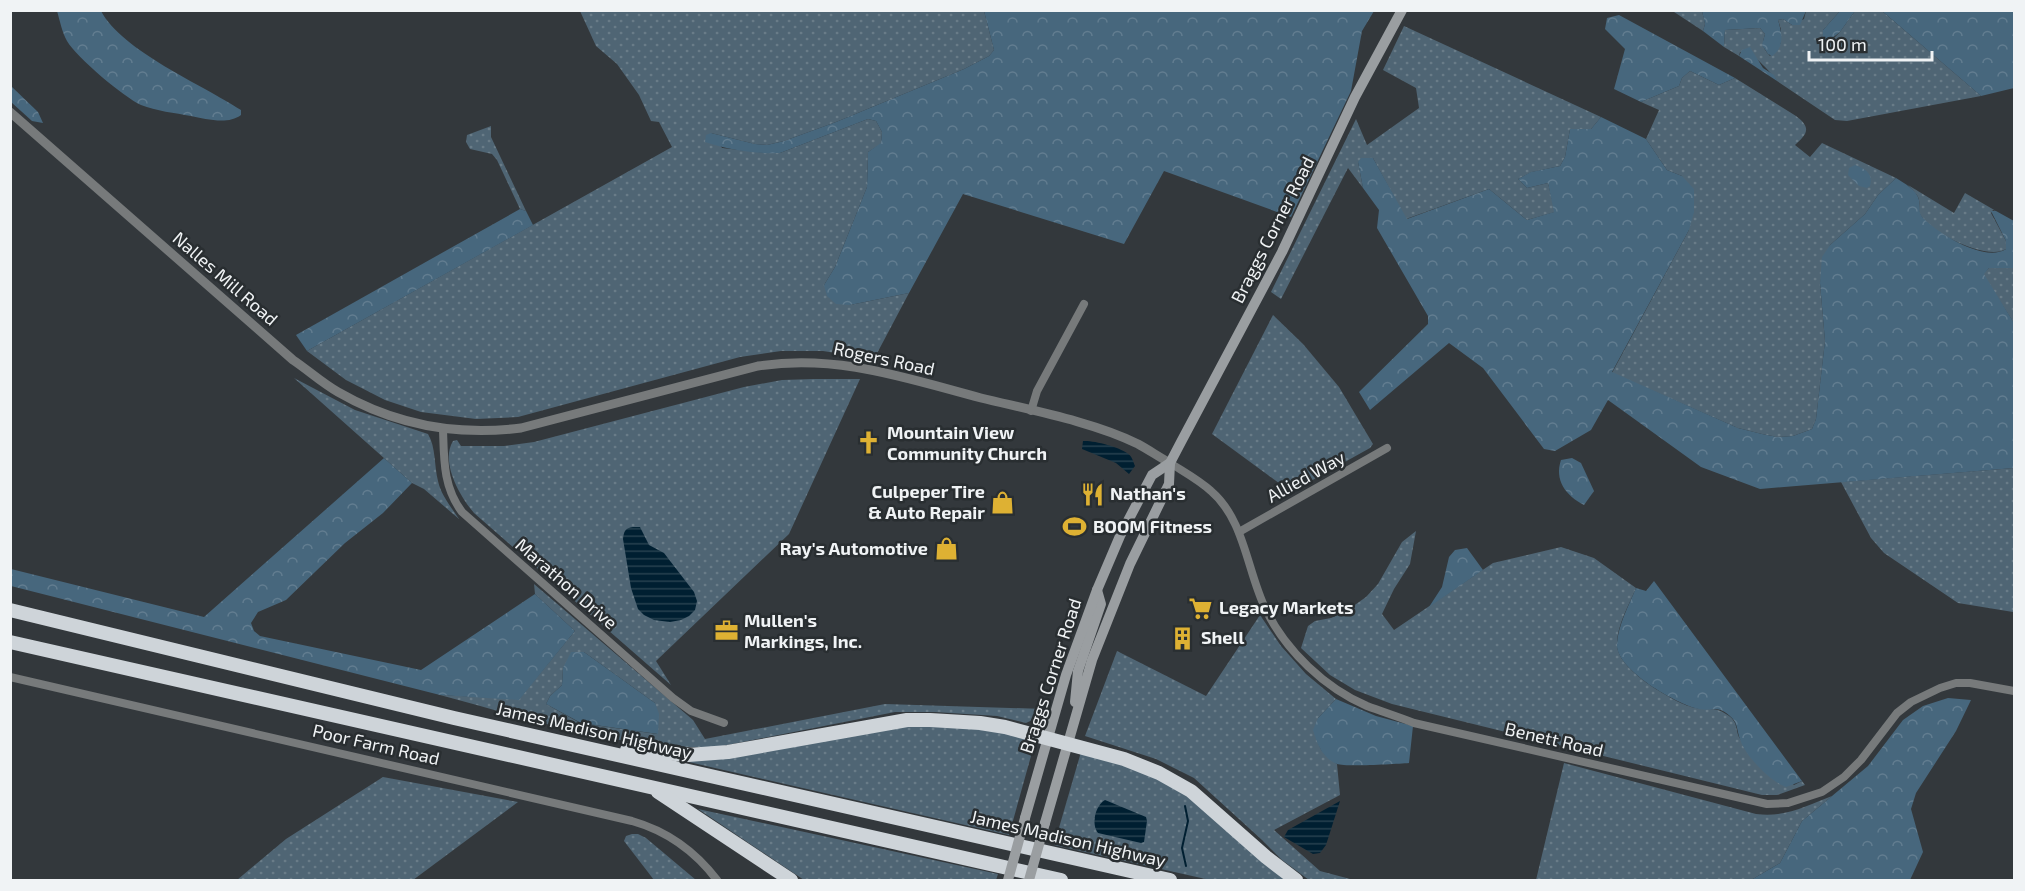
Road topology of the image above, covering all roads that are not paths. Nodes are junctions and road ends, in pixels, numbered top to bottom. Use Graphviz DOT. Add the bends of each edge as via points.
graph roads {
  1 [pos="1402,10"];
  2 [pos="10,112"];
  3 [pos="1084,304"];
  4 [pos="1031,411"];
  5 [pos="443,429"];
  6 [pos="1387,448"];
  7 [pos="1170,463"];
  8 [pos="1239,532"];
  9 [pos="1097,590"];
  10 [pos="10,610"];
  11 [pos="10,642"];
  12 [pos="10,677"];
  13 [pos="2014,691"];
  14 [pos="1075,717"];
  15 [pos="724,723"];
  16 [pos="1048,737"];
  17 [pos="565,743"];
  18 [pos="1068,743"];
  19 [pos="651,787"];
  20 [pos="717,880"];
  21 [pos="790,880"];
  22 [pos="1008,880"];
  23 [pos="1029,880"];
  24 [pos="1061,880"];
  25 [pos="1170,880"];
  26 [pos="1296,880"];
  1 -- 7 [label="main road, Braggs Corner Road" via="1355,96 1282,252"];
  2 -- 5 [label="street, Nalles Mill Road" via="293,360 338,392 400,420"];
  3 -- 4 [label="street" via="1037,391"];
  4 -- 5 [label="street, Rogers Road" via="869,369 801,362 738,371 521,428 492,432"];
  4 -- 7 [label="street, Rogers Road" via="1120,437"];
  5 -- 15 [label="street, Marathon Drive" via="447,482 462,512 673,698 691,711"];
  6 -- 8 [label="street, Allied Way"];
  7 -- 8 [label="street, Benett Road" via="1212,492"];
  7 -- 9 [label="main road, Braggs Corner Road" via="1152,475"];
  7 -- 14 [label="main road, Braggs Corner Road" via="1169,484 1119,588"];
  8 -- 13 [label="street, Benett Road" via="1260,599 1284,639 1326,683 1365,705 1414,723 1767,804 1788,803 1822,792 1861,760 1897,713 1940,688 1970,683"];
  9 -- 14 [label="main road" via="1101,604 1078,671"];
  9 -- 16 [label="main road, Braggs Corner Road"];
  10 -- 17 [label="highway, James Madison Highway"];
  11 -- 19 [label="highway"];
  12 -- 20 [label="street, Poor Farm Road" via="632,821 667,834"];
  14 -- 18 [label="main road, Braggs Corner Road"];
  16 -- 17 [label="highway" via="980,723 907,720 708,754 667,754"];
  16 -- 18 [label="highway"];
  16 -- 22 [label="main road, Braggs Corner Road, bridge"];
  17 -- 25 [label="highway, James Madison Highway"];
  18 -- 23 [label="main road, Braggs Corner Road, bridge"];
  18 -- 26 [label="highway" via="1142,765 1191,790"];
  19 -- 21 [label="highway"];
  19 -- 24 [label="highway"];
}
